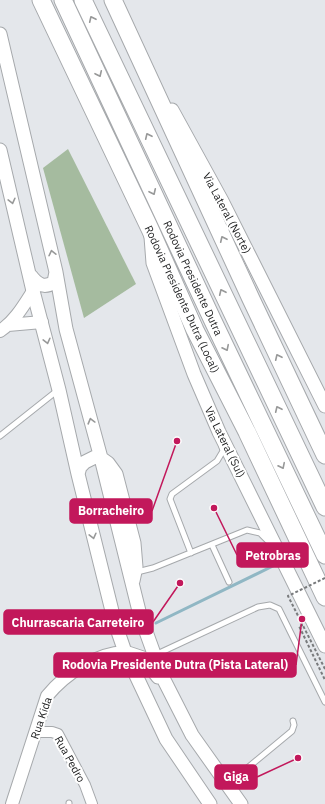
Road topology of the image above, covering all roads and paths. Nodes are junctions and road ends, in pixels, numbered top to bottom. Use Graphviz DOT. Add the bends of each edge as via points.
graph roads {
  1 [pos="41,0"];
  2 [pos="63,0"];
  3 [pos="83,0"];
  4 [pos="113,0"];
  5 [pos="124,22"];
  6 [pos="0,34"];
  7 [pos="0,150"];
  8 [pos="3,170"];
  9 [pos="150,229"];
  10 [pos="56,272"];
  11 [pos="31,276"];
  12 [pos="33,291"];
  13 [pos="42,322"];
  14 [pos="3,327"];
  15 [pos="59,390"];
  16 [pos="325,406"];
  17 [pos="219,432"];
  18 [pos="0,436"];
  19 [pos="325,455"];
  20 [pos="101,458"];
  21 [pos="78,474"];
  22 [pos="325,508"];
  23 [pos="212,545"];
  24 [pos="191,553"];
  25 [pos="280,553"];
  26 [pos="325,555"];
  27 [pos="136,573"];
  28 [pos="325,578"];
  29 [pos="229,582"];
  30 [pos="132,586"];
  31 [pos="325,597"];
  32 [pos="313,620"];
  33 [pos="325,646"];
  34 [pos="125,652"];
  35 [pos="154,655"];
  36 [pos="325,669"];
  37 [pos="325,680"];
  38 [pos="167,688"];
  39 [pos="325,702"];
  40 [pos="293,721"];
  41 [pos="36,732"];
  42 [pos="227,785"];
  43 [pos="12,804"];
  44 [pos="92,804"];
  45 [pos="210,804"];
  46 [pos="241,804"];
  1 -- 9 [label="highway, Rodovia Presidente Dutra (Local)"];
  2 -- 26 [label="highway, Rodovia Presidente Dutra, one-way"];
  22 -- 3 [label="highway, Rodovia Presidente Dutra, one-way"];
  4 -- 5 [label="highway"];
  5 -- 16 [label="main road, Via Lateral (Norte)" via="222,201"];
  19 -- 5 [label="highway, one-way"];
  10 -- 6 [label="main road, one-way"];
  7 -- 8 [label="main road"];
  8 -- 11 [label="main road, one-way"];
  9 -- 17 [label="main road, Via Lateral (Sul)" via="152,263"];
  9 -- 31 [label="highway, Rodovia Presidente Dutra (Local)" via="195,330 247,432"];
  10 -- 11 [label="main road" via="54,282 47,286 40,285"];
  20 -- 10 [label="main road, one-way" via="66,329"];
  11 -- 12 [label="main road"];
  12 -- 13 [label="main road"];
  12 -- 14 [label="street" via="21,309"];
  13 -- 14 [label="street"];
  13 -- 15 [label="main road, one-way"];
  15 -- 18 [label="lane"];
  15 -- 21 [label="main road"];
  17 -- 24 [label="lane" via="222,450 217,461 172,494 170,499"];
  17 -- 25 [label="main road, Via Lateral (Sul)"];
  20 -- 21 [label="main road" via="95,457 84,462"];
  20 -- 27 [label="main road" via="112,468 119,481 134,543"];
  20 -- 30 [label="main road"];
  21 -- 34 [label="main road, one-way" via="115,623"];
  23 -- 24 [label="lane"];
  23 -- 25 [label="lane" via="247,530 260,533"];
  23 -- 29 [label="lane"];
  24 -- 27 [label="lane"];
  25 -- 32 [label="main road, Via Lateral (Sul)"];
  27 -- 30 [label="main road"];
  28 -- 36 [label="path, bridge" via="288,596"];
  30 -- 35 [label="main road"];
  32 -- 33 [label="main road, Via Lateral (Sul)"];
  32 -- 37 [label="path" via="299,626"];
  34 -- 38 [label="main road" via="143,658"];
  34 -- 41 [label="street, Rua Kida" via="116,652 90,662 54,688 47,696"];
  34 -- 45 [label="main road" via="166,739"];
  35 -- 38 [label="main road"];
  35 -- 39 [label="lane" via="258,607 270,605 279,610"];
  38 -- 42 [label="main road" via="192,735"];
  40 -- 42 [label="lane" via="292,731"];
  41 -- 43 [label="street, Rua Kida"];
  41 -- 44 [label="street, Rua Pedro" via="58,734 85,785"];
  42 -- 46 [label="main road"];
}
